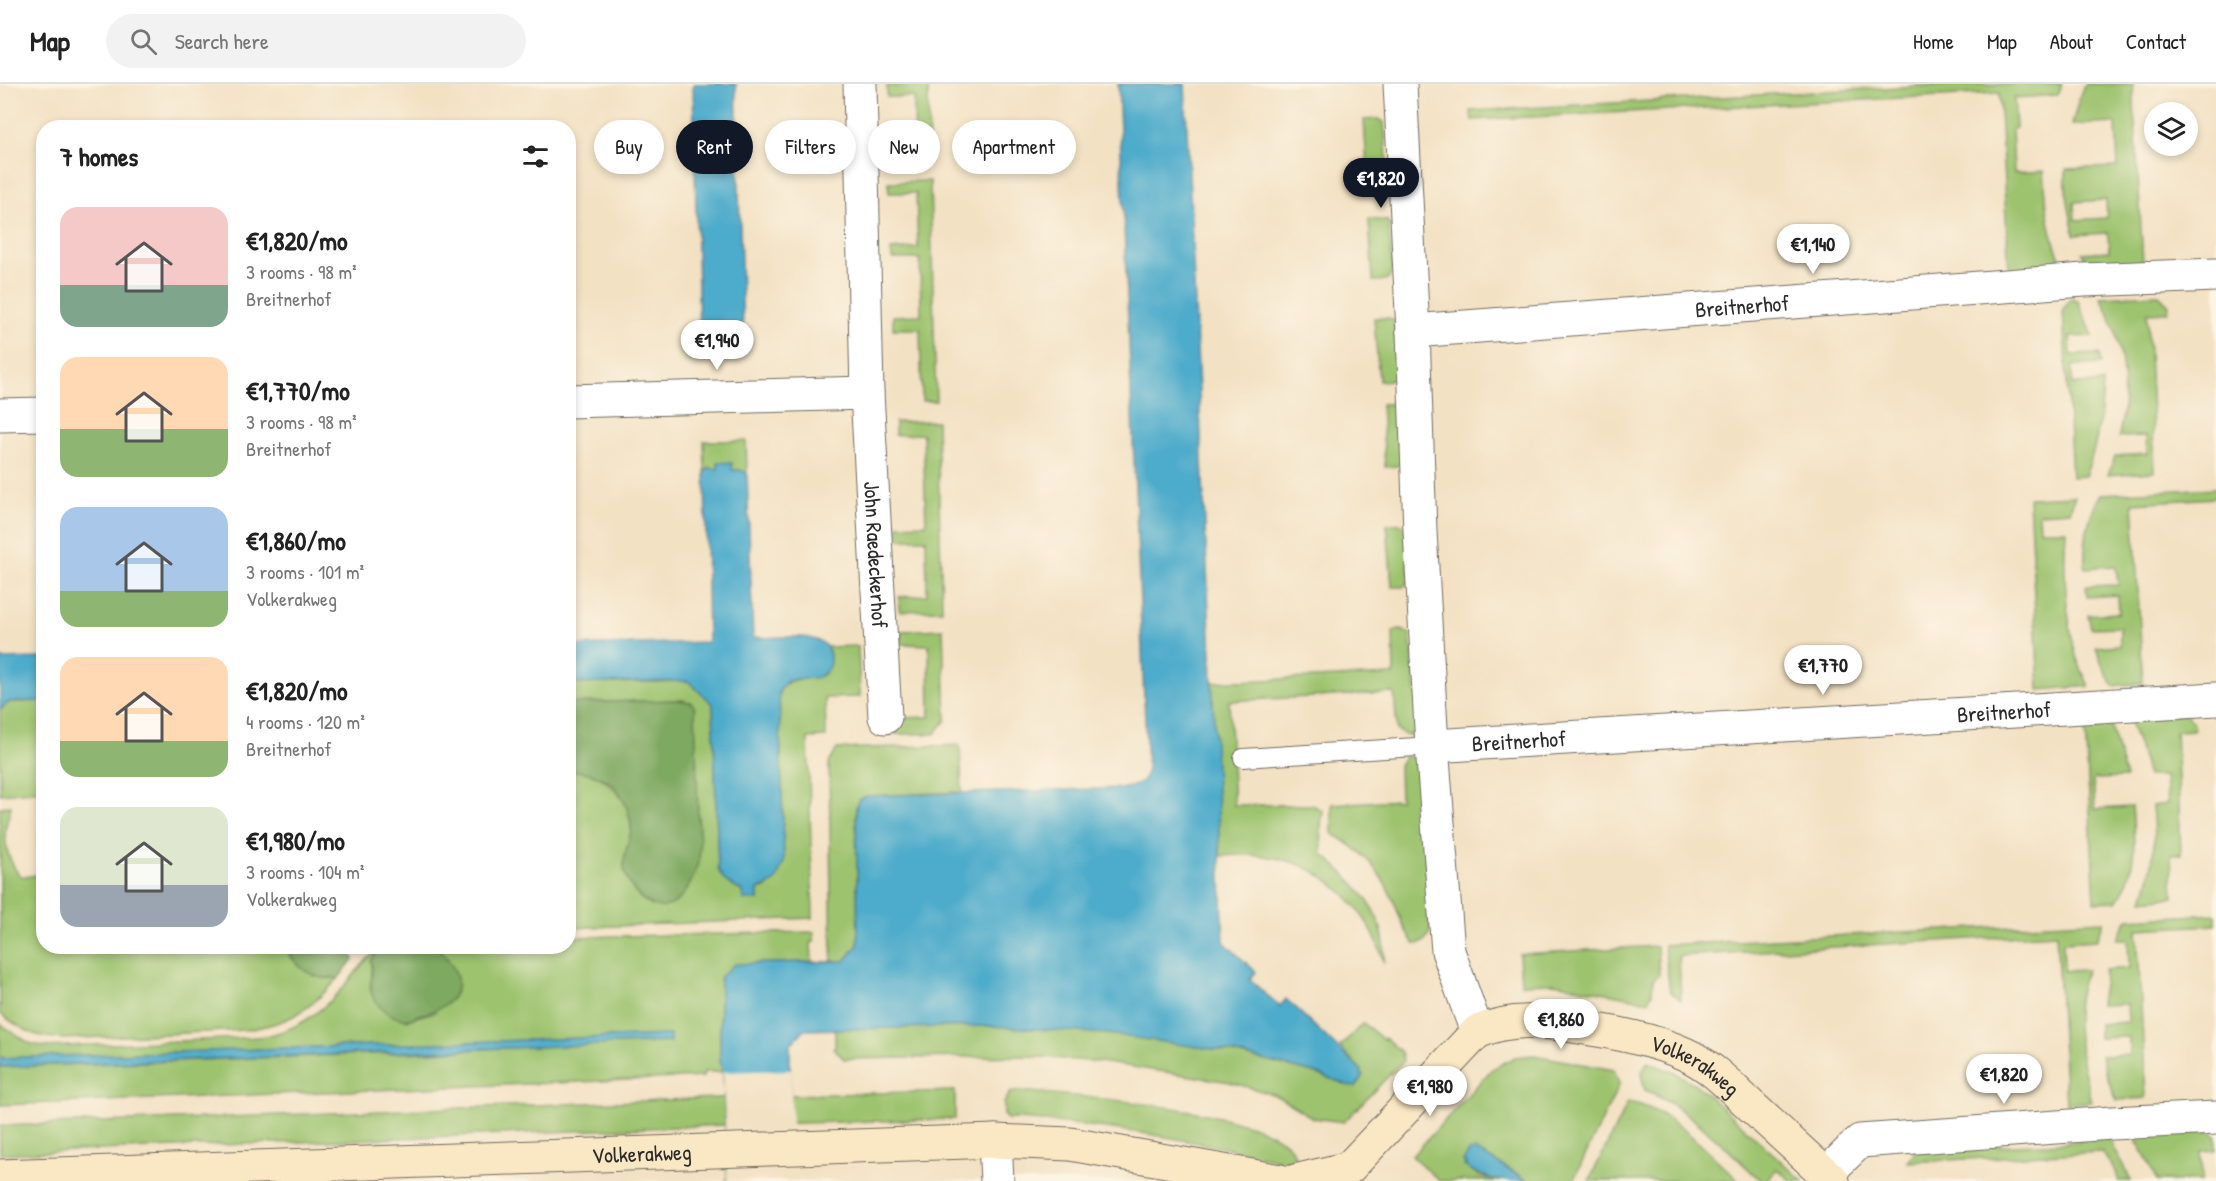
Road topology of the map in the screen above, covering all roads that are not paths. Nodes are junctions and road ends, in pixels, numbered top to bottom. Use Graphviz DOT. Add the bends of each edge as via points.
graph roads {
  1 [pos="860,84"];
  2 [pos="1400,84"];
  3 [pos="2216,275"];
  4 [pos="1413,331"];
  5 [pos="867,393"];
  6 [pos="576,401"];
  7 [pos="36,414"];
  8 [pos="0,415"];
  9 [pos="2216,699"];
  10 [pos="885,717"];
  11 [pos="1432,746"];
  12 [pos="1243,758"];
  13 [pos="1477,1032"];
  14 [pos="2216,1118"];
  15 [pos="995,1141"];
  16 [pos="0,1176"];
  17 [pos="1830,1178"];
  18 [pos="997,1181"];
  19 [pos="1280,1181"];
  20 [pos="1295,1181"];
  1 -- 5 [label="street, John Raedeckerhof"];
  2 -- 4 [label="street"];
  3 -- 4 [label="street, Breitnerhof" via="2084,280"];
  4 -- 11 [label="street"];
  5 -- 6 [label="street"];
  5 -- 10 [label="street, John Raedeckerhof"];
  7 -- 8 [label="street"];
  9 -- 11 [label="street, Breitnerhof"];
  11 -- 12 [label="lane, Breitnerhof"];
  11 -- 13 [label="street" via="1448,951"];
  13 -- 17 [label="street, Volkerakweg" via="1517,1020 1555,1023 1642,1039 1687,1054 1713,1071"];
  13 -- 20 [label="street, Volkerakweg" via="1349,1168"];
  14 -- 17 [label="street" via="1860,1141"];
  15 -- 16 [label="street, Volkerakweg"];
  15 -- 18 [label="street"];
  15 -- 19 [label="street, Volkerakweg" via="1070,1144"];
}
